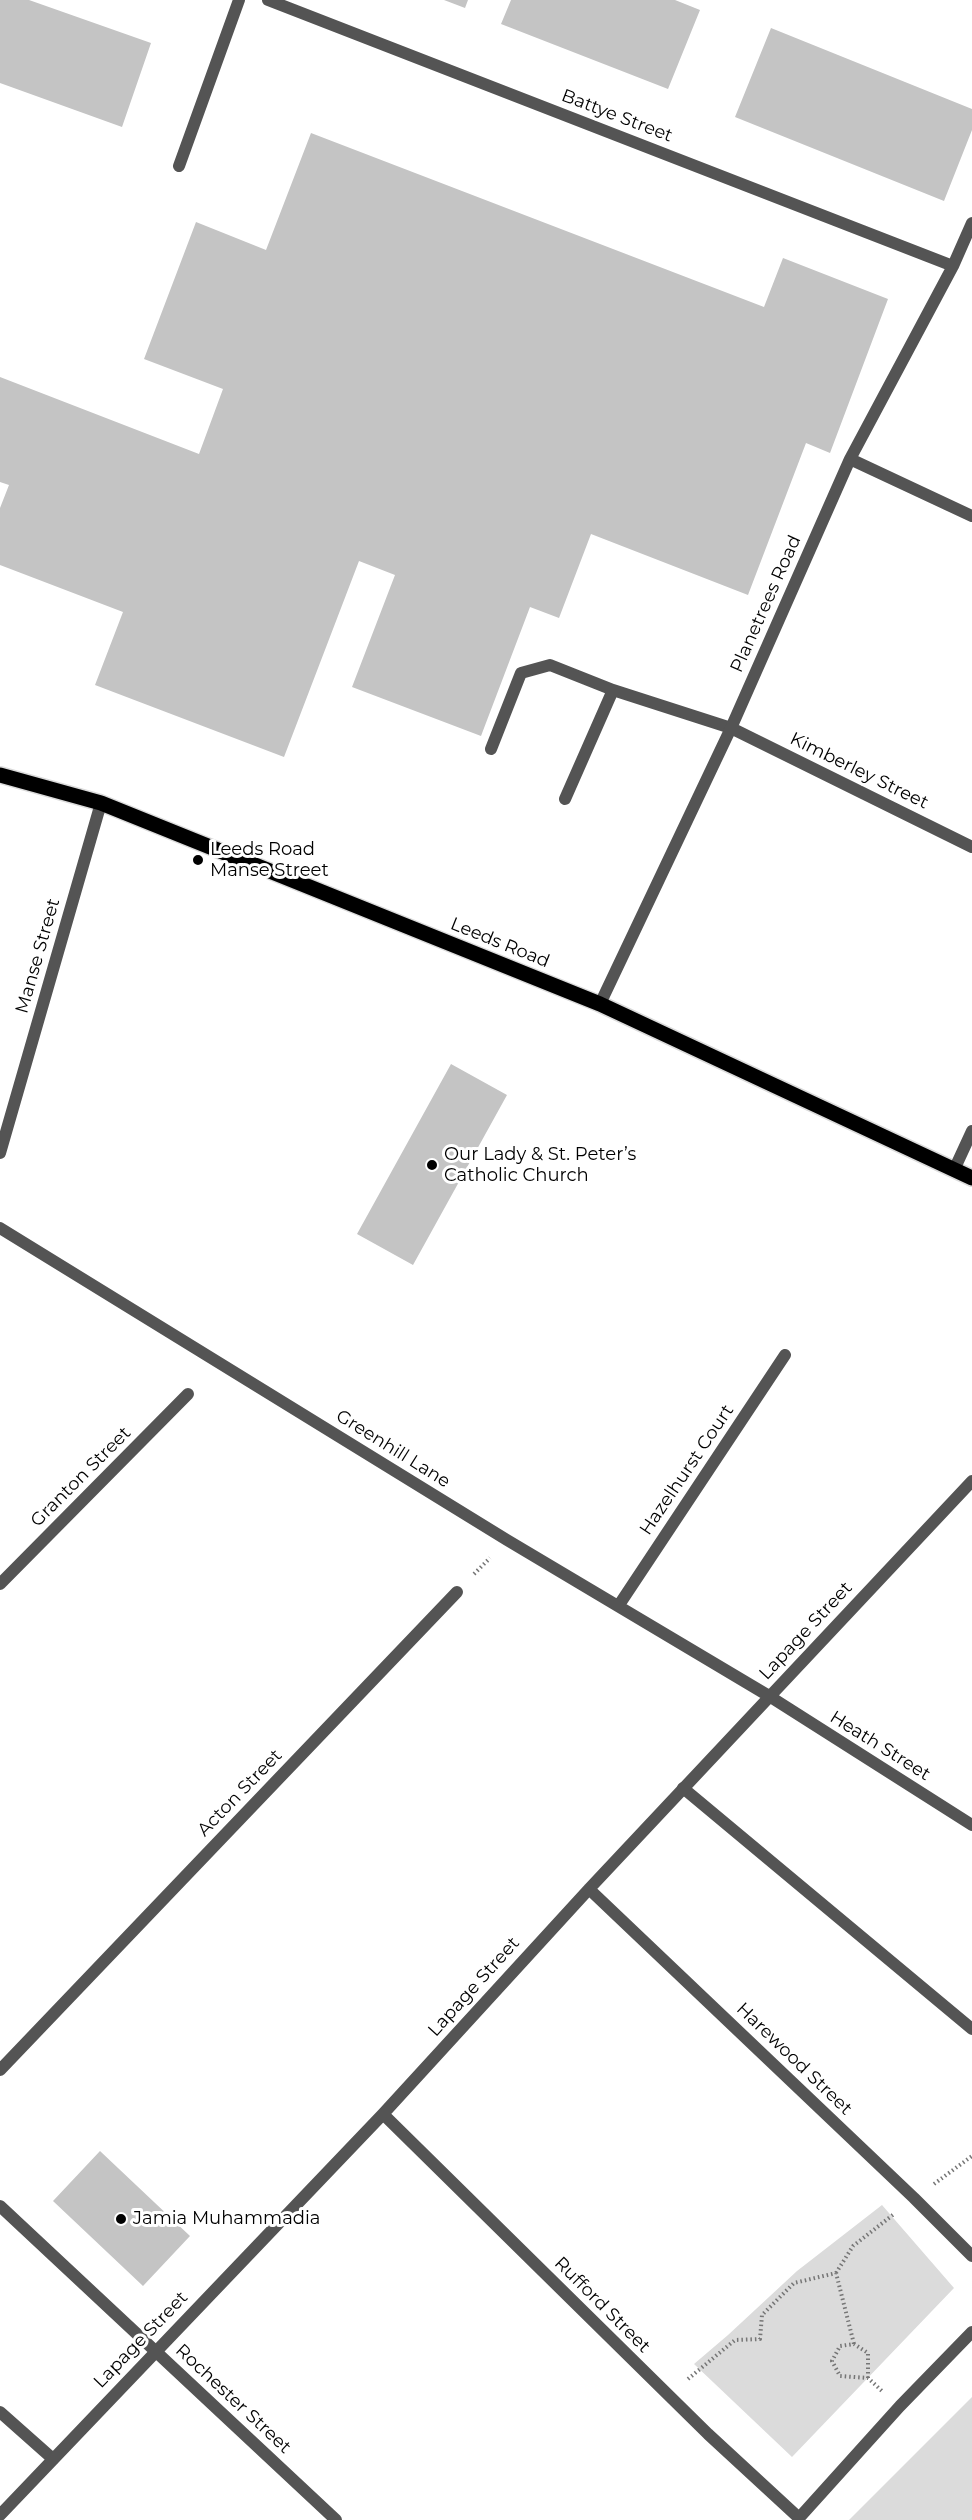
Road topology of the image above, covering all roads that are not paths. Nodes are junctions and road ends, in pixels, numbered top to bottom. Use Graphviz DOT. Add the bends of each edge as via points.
graph roads {
  1 [pos="239,0"];
  2 [pos="268,0"];
  3 [pos="179,166"];
  4 [pos="972,223"];
  5 [pos="953,266"];
  6 [pos="850,459"];
  7 [pos="972,516"];
  8 [pos="613,690"];
  9 [pos="731,728"];
  10 [pos="491,749"];
  11 [pos="0,775"];
  12 [pos="565,799"];
  13 [pos="100,803"];
  14 [pos="972,847"];
  15 [pos="600,1004"];
  16 [pos="972,1131"];
  17 [pos="0,1153"];
  18 [pos="954,1170"];
  19 [pos="972,1178"];
  20 [pos="0,1228"];
  21 [pos="785,1355"];
  22 [pos="188,1394"];
  23 [pos="972,1481"];
  24 [pos="0,1584"];
  25 [pos="457,1592"];
  26 [pos="619,1605"];
  27 [pos="769,1696"];
  28 [pos="683,1788"];
  29 [pos="972,1825"];
  30 [pos="589,1889"];
  31 [pos="972,2030"];
  32 [pos="0,2070"];
  33 [pos="384,2114"];
  34 [pos="0,2206"];
  35 [pos="972,2256"];
  36 [pos="972,2332"];
  37 [pos="155,2351"];
  38 [pos="0,2412"];
  39 [pos="53,2459"];
  40 [pos="0,2515"];
  41 [pos="336,2520"];
  1 -- 3 [label="street"];
  2 -- 5 [label="street, Battye Street"];
  4 -- 5 [label="street, Planetrees Road"];
  5 -- 6 [label="street, Planetrees Road"];
  6 -- 7 [label="street"];
  6 -- 9 [label="street, Planetrees Road"];
  8 -- 9 [label="street, Kimberley Street"];
  8 -- 10 [label="street, Kimberley Street" via="550,665 521,673"];
  8 -- 12 [label="street"];
  9 -- 14 [label="street, Kimberley Street"];
  9 -- 15 [label="street, Planetrees Road"];
  11 -- 13 [label="main road, Leeds Road"];
  13 -- 15 [label="main road, Leeds Road"];
  13 -- 17 [label="street, Manse Street"];
  15 -- 18 [label="main road, Leeds Road"];
  16 -- 18 [label="street"];
  18 -- 19 [label="main road, Leeds Road"];
  20 -- 26 [label="street, Greenhill Lane"];
  21 -- 26 [label="street, Hazelhurst Court"];
  22 -- 24 [label="street, Granton Street"];
  23 -- 27 [label="street, Lapage Street"];
  25 -- 32 [label="street, Acton Street"];
  26 -- 27 [label="street, Greenhill Lane"];
  27 -- 28 [label="street, Lapage Street"];
  27 -- 29 [label="street, Heath Street"];
  28 -- 30 [label="street, Lapage Street"];
  28 -- 31 [label="street"];
  30 -- 33 [label="street, Lapage Street"];
  30 -- 35 [label="street, Harewood Street"];
  33 -- 36 [label="street, Rufford Street" via="708,2434 799,2517"];
  33 -- 37 [label="street, Lapage Street"];
  34 -- 37 [label="street, Rochester Street"];
  37 -- 39 [label="street, Lapage Street"];
  37 -- 41 [label="street, Rochester Street"];
  38 -- 39 [label="street"];
  39 -- 40 [label="street, Lapage Street"];
}
